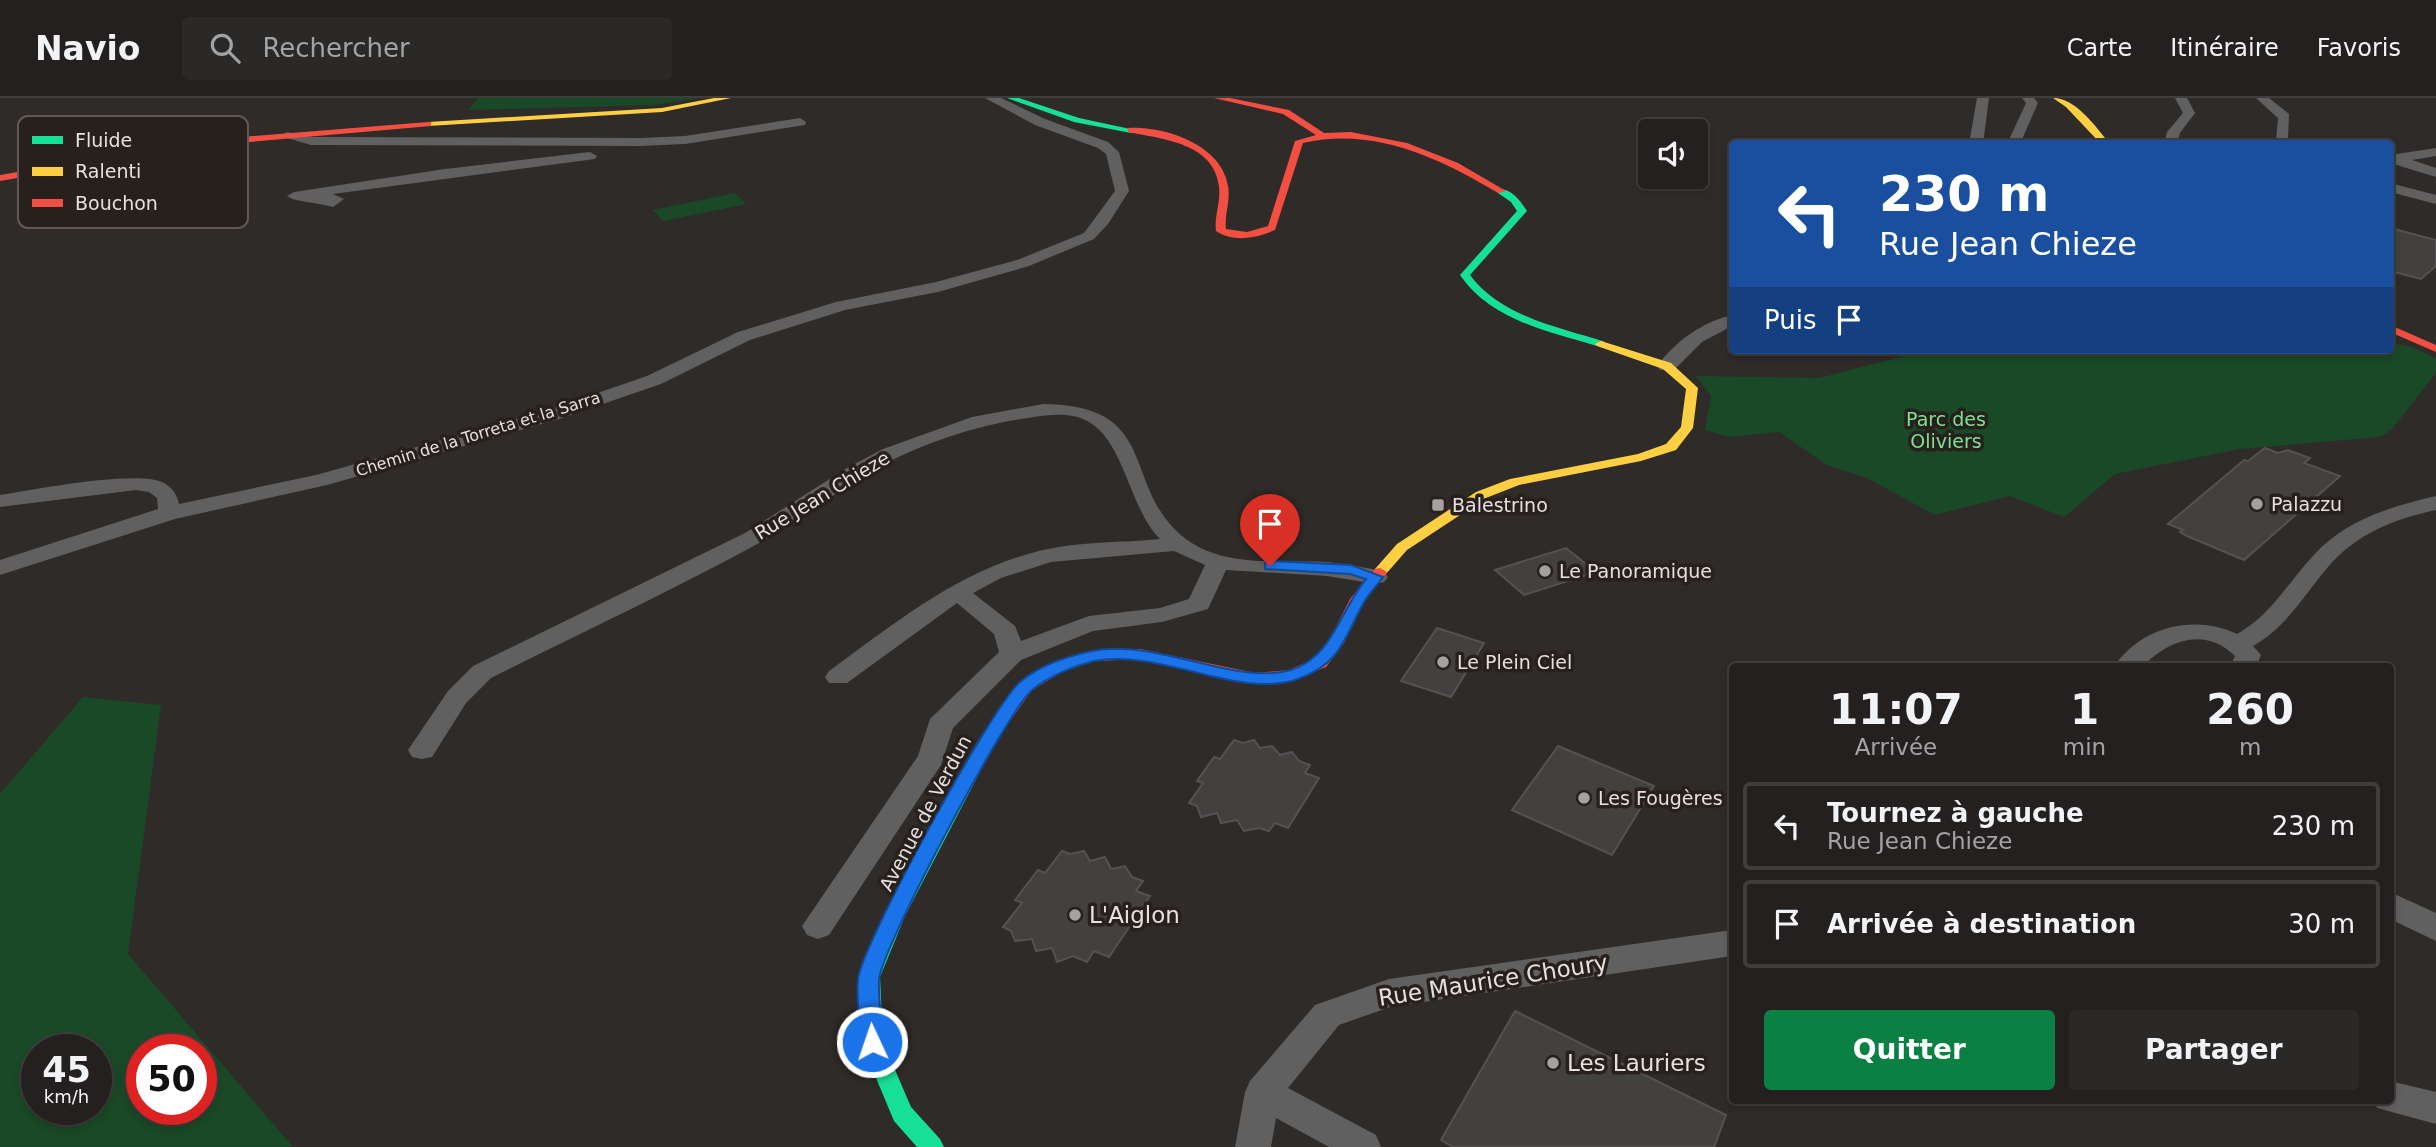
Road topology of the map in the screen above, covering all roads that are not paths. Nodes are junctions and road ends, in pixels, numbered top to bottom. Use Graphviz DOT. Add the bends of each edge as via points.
graph roads {
  1 [pos="727,98"];
  2 [pos="992,98"];
  3 [pos="1011,98"];
  4 [pos="1218,98"];
  5 [pos="1983,98"];
  6 [pos="2028,98"];
  7 [pos="2057,98"];
  8 [pos="2181,98"];
  9 [pos="2262,98"];
  10 [pos="800,122"];
  11 [pos="1320,134"];
  12 [pos="287,136"];
  13 [pos="685,139"];
  14 [pos="248,140"];
  15 [pos="1977,140"];
  16 [pos="2014,140"];
  17 [pos="2102,140"];
  18 [pos="2171,140"];
  19 [pos="2283,140"];
  20 [pos="2436,152"];
  21 [pos="2394,159"];
  22 [pos="2394,160"];
  23 [pos="2436,173"];
  24 [pos="18,175"];
  25 [pos="0,178"];
  26 [pos="2394,188"];
  27 [pos="2436,200"];
  28 [pos="333,203"];
  29 [pos="1729,321"];
  30 [pos="2394,330"];
  31 [pos="2436,349"];
  32 [pos="1667,366"];
  33 [pos="0,501"];
  34 [pos="2436,503"];
  35 [pos="170,513"];
  36 [pos="1178,544"];
  37 [pos="1217,563"];
  38 [pos="0,568"];
  39 [pos="1376,577"];
  40 [pos="959,593"];
  41 [pos="1012,654"];
  42 [pos="2241,655"];
  43 [pos="2131,663"];
  44 [pos="838,677"];
  45 [pos="422,750"];
  46 [pos="2394,906"];
  47 [pos="818,926"];
  48 [pos="2436,928"];
  49 [pos="1729,943"];
  50 [pos="1263,1092"];
  51 [pos="2394,1098"];
  52 [pos="2436,1108"];
  53 [pos="932,1147"];
  54 [pos="1252,1147"];
  55 [pos="1363,1147"];
  1 -- 12 [label="main road" via="652,111"];
  2 -- 35 [label="street, Chemin de la Torreta et la Sarra" via="1112,152 1122,191 1089,236 978,277 842,306 744,336 654,380 549,416 320,481"];
  3 -- 11 [label="main road" via="1056,115 1189,141 1221,175 1226,194 1218,223 1221,231 1234,236 1262,234 1272,228 1299,141"];
  4 -- 11 [label="main road" via="1283,110"];
  5 -- 15 [label="street"];
  6 -- 16 [label="street" via="2032,103"];
  7 -- 17 [label="main road"];
  8 -- 18 [label="street" via="2189,113"];
  9 -- 19 [label="street" via="2285,117"];
  10 -- 13 [label="street"];
  11 -- 32 [label="main road, Avenue de Verdun" via="1346,135 1441,158 1516,200 1522,211 1509,231 1478,254 1465,275 1472,289 1512,314"];
  12 -- 13 [label="street" via="311,141"];
  12 -- 14 [label="main road"];
  13 -- 28 [label="street" via="677,146 512,163 294,196 334,197"];
  20 -- 21 [label="street"];
  22 -- 23 [label="street"];
  24 -- 25 [label="main road"];
  26 -- 27 [label="street"];
  29 -- 32 [label="street" via="1701,334"];
  30 -- 31 [label="main road"];
  32 -- 39 [label="main road, Avenue de Verdun" via="1692,388 1687,429 1671,447 1515,482 1481,495 1402,547"];
  33 -- 35 [label="street" via="136,484 155,487 167,496"];
  34 -- 42 [label="street" via="2380,516 2334,548"];
  35 -- 38 [label="street, Chemin de la Torreta et la Sarra"];
  36 -- 37 [label="street, Rue Jean Chieze"];
  36 -- 40 [label="street" via="1048,555 987,575"];
  36 -- 45 [label="street, Rue Jean Chieze" via="1149,512 1122,444 1092,415 1035,411 959,427 868,464 757,536 482,672 457,697"];
  37 -- 39 [label="street, Rue Jean Chieze" via="1351,570"];
  37 -- 41 [label="street" via="1199,604 1162,615 1089,624"];
  39 -- 53 [label="main road, Avenue de Verdun" via="1357,598 1336,643 1320,663 1292,675 1255,678 1140,653 1094,656 1056,668 1026,686 994,727 895,916 869,977 872,1042 902,1114"];
  40 -- 41 [label="street" via="1006,631"];
  40 -- 44 [label="street"];
  41 -- 47 [label="street" via="940,725 931,758"];
  42 -- 43 [label="street" via="2206,630 2191,631 2152,644"];
  46 -- 48 [label="street"];
  49 -- 50 [label="street, Rue Maurice Choury" via="1390,993 1327,1015"];
  50 -- 54 [label="street, Rue Maurice Choury"];
  50 -- 55 [label="street"];
  51 -- 52 [label="street"];
}
